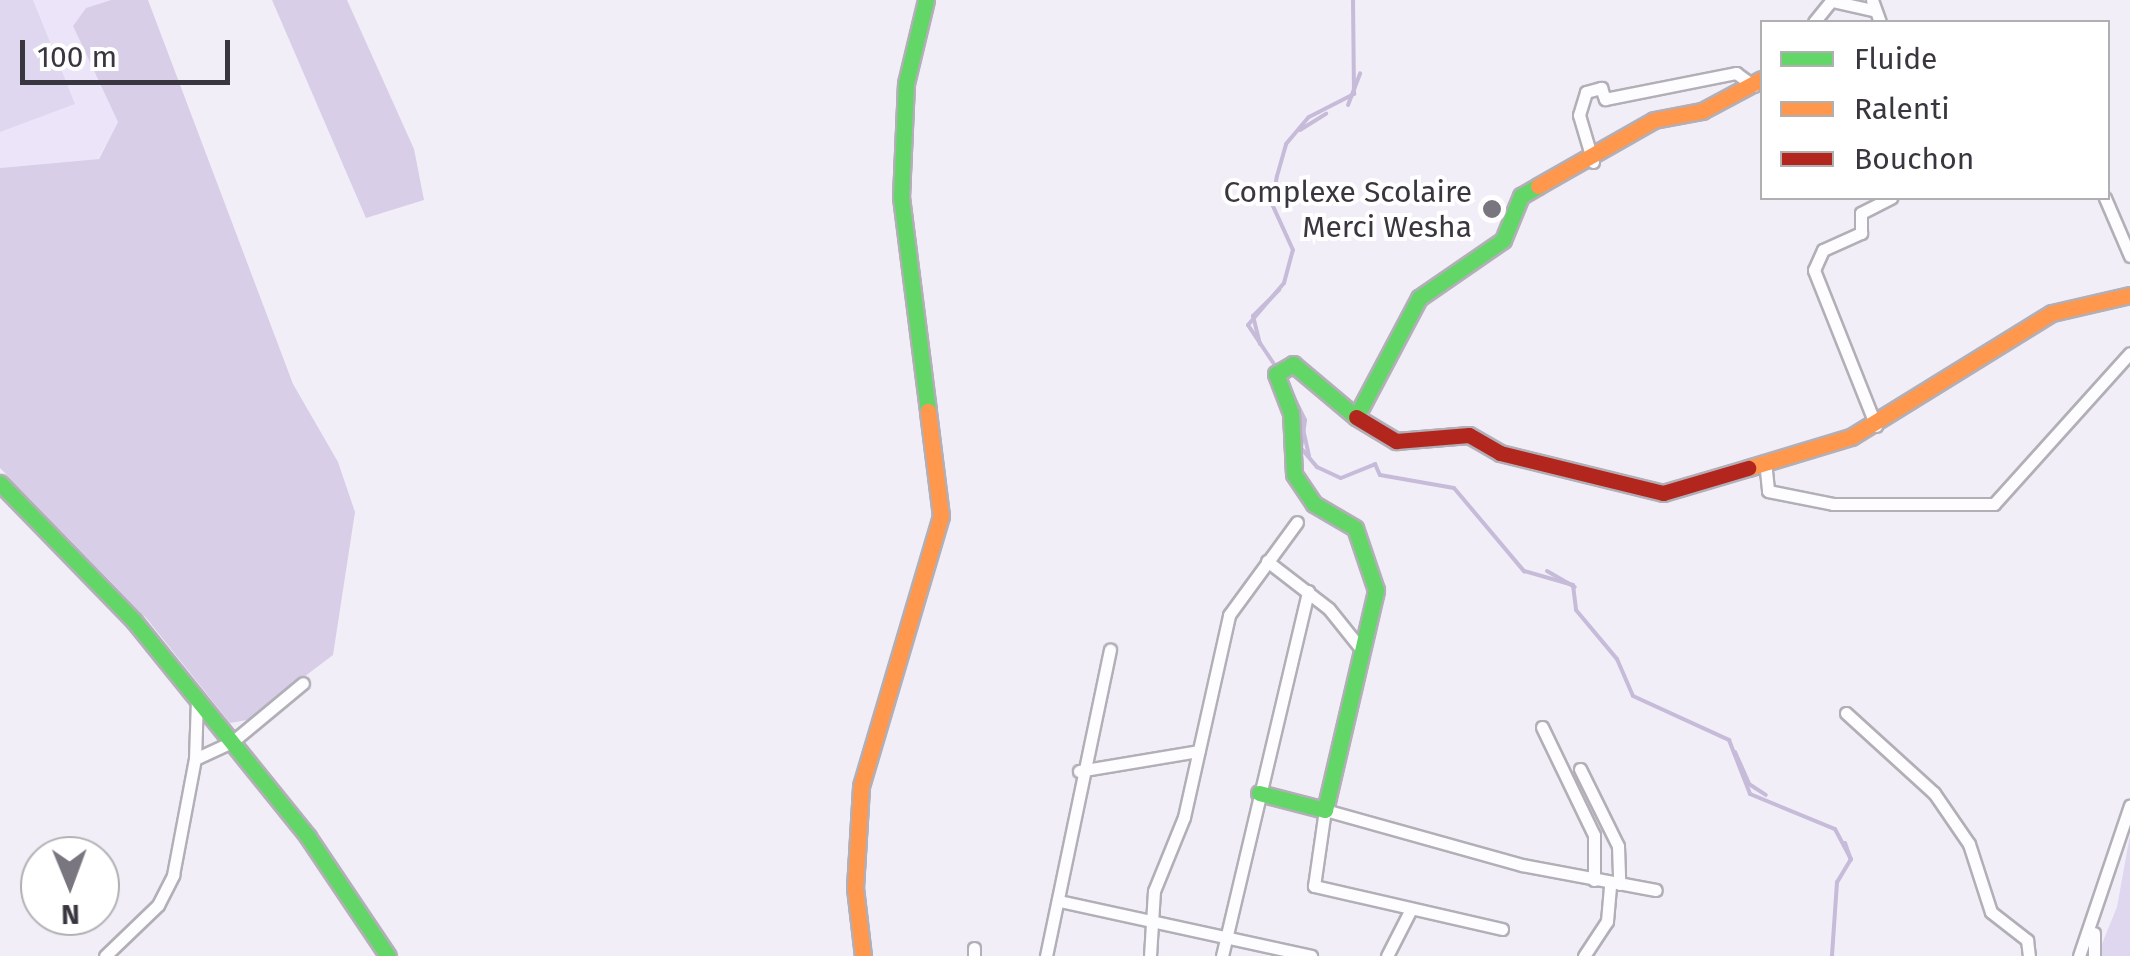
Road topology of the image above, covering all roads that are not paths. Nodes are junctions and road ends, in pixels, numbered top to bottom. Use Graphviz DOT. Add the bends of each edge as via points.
graph roads {
  1 [pos="926,0"];
  2 [pos="1832,0"];
  3 [pos="1875,11"];
  4 [pos="1816,20"];
  5 [pos="1758,83"];
  6 [pos="1593,162"];
  7 [pos="1887,200"];
  8 [pos="2105,200"];
  9 [pos="2130,256"];
  10 [pos="2130,294"];
  11 [pos="2130,353"];
  12 [pos="1356,418"];
  13 [pos="1876,426"];
  14 [pos="1765,461"];
  15 [pos="0,483"];
  16 [pos="1297,522"];
  17 [pos="1268,562"];
  18 [pos="1308,591"];
  19 [pos="1361,649"];
  20 [pos="1110,650"];
  21 [pos="304,683"];
  22 [pos="197,698"];
  23 [pos="1846,713"];
  24 [pos="1542,727"];
  25 [pos="232,742"];
  26 [pos="1198,751"];
  27 [pos="195,759"];
  28 [pos="1580,768"];
  29 [pos="1079,771"];
  30 [pos="1258,793"];
  31 [pos="2130,806"];
  32 [pos="1325,810"];
  33 [pos="1594,880"];
  34 [pos="1614,884"];
  35 [pos="1656,890"];
  36 [pos="1064,902"];
  37 [pos="1411,910"];
  38 [pos="1150,922"];
  39 [pos="1502,929"];
  40 [pos="2094,929"];
  41 [pos="1227,939"];
  42 [pos="106,956"];
  43 [pos="388,956"];
  44 [pos="862,956"];
  45 [pos="1046,956"];
  46 [pos="1150,956"];
  47 [pos="1222,956"];
  48 [pos="1311,956"];
  49 [pos="1387,956"];
  50 [pos="1584,956"];
  51 [pos="2029,956"];
  52 [pos="2079,956"];
  53 [pos="2094,956"];
  1 -- 44 [label="street" via="906,83 901,196 941,516 861,786 854,868"];
  2 -- 3 [label="street"];
  2 -- 4 [label="street"];
  5 -- 6 [label="street" via="1654,120"];
  5 -- 6 [label="street" via="1736,73 1605,99 1601,88 1586,92 1580,115"];
  6 -- 12 [label="street" via="1522,196 1503,240 1419,298"];
  7 -- 13 [label="street" via="1861,213 1860,233 1823,250 1814,270"];
  8 -- 9 [label="street"];
  10 -- 13 [label="street" via="2082,300 2036,321"];
  11 -- 14 [label="street" via="1994,504 1833,504 1768,491"];
  12 -- 14 [label="street" via="1396,441 1470,435 1500,453 1643,492"];
  12 -- 19 [label="street" via="1293,364 1276,374 1290,413 1294,474 1363,544 1376,590"];
  13 -- 14 [label="street"];
  15 -- 22 [label="street"];
  16 -- 17 [label="street"];
  17 -- 18 [label="street"];
  17 -- 26 [label="street" via="1229,615"];
  18 -- 19 [label="street"];
  18 -- 30 [label="street" via="1291,691"];
  19 -- 32 [label="street" via="1337,748 1338,786"];
  20 -- 29 [label="street"];
  21 -- 25 [label="street"];
  22 -- 25 [label="street"];
  22 -- 27 [label="street"];
  23 -- 51 [label="street" via="1934,793 1969,844 1991,912 2027,940"];
  24 -- 33 [label="street" via="1594,835"];
  25 -- 27 [label="street"];
  25 -- 43 [label="street"];
  26 -- 29 [label="street"];
  26 -- 38 [label="street"];
  27 -- 42 [label="street" via="172,875 158,904"];
  28 -- 34 [label="street" via="1618,846"];
  29 -- 36 [label="street"];
  30 -- 32 [label="street"];
  30 -- 41 [label="street"];
  31 -- 40 [label="street"];
  32 -- 33 [label="street"];
  32 -- 37 [label="street" via="1314,886"];
  33 -- 34 [label="street"];
  34 -- 35 [label="street"];
  34 -- 50 [label="street" via="1606,921"];
  36 -- 38 [label="street"];
  36 -- 45 [label="street"];
  37 -- 39 [label="street"];
  37 -- 49 [label="street"];
  38 -- 41 [label="street"];
  38 -- 46 [label="street"];
  40 -- 52 [label="street"];
  40 -- 53 [label="street"];
  41 -- 47 [label="street"];
  41 -- 48 [label="street"];
}
